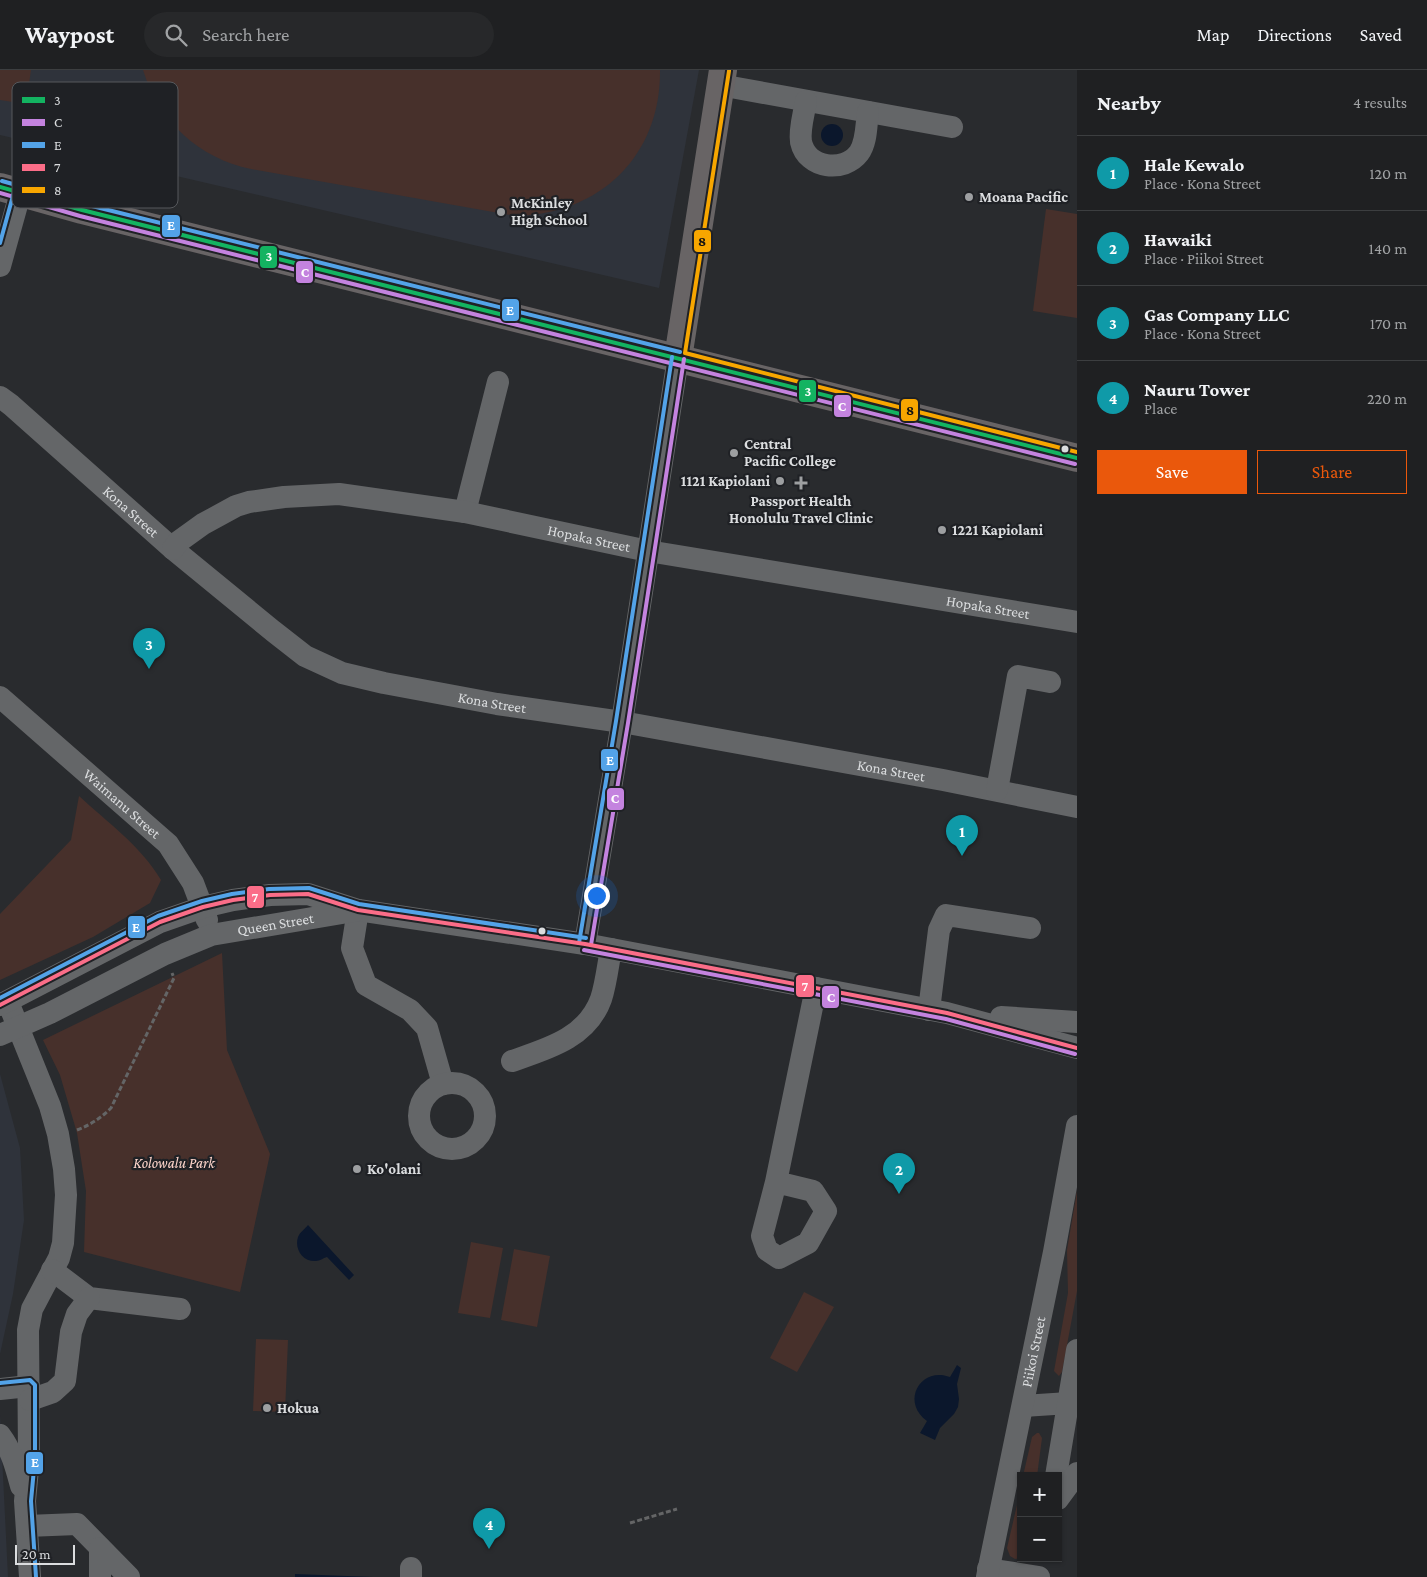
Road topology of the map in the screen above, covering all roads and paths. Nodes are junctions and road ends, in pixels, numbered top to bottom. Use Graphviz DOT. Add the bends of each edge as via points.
graph roads {
  1 [pos="722,78"];
  2 [pos="806,101"];
  3 [pos="868,112"];
  4 [pos="952,128"];
  5 [pos="10,191"];
  6 [pos="78,208"];
  7 [pos="0,266"];
  8 [pos="678,358"];
  9 [pos="498,382"];
  10 [pos="0,398"];
  11 [pos="1077,458"];
  12 [pos="466,512"];
  13 [pos="173,548"];
  14 [pos="648,551"];
  15 [pos="1077,622"];
  16 [pos="1050,682"];
  17 [pos="1,700"];
  18 [pos="622,722"];
  19 [pos="997,790"];
  20 [pos="1077,807"];
  21 [pos="203,906"];
  22 [pos="358,910"];
  23 [pos="1030,928"];
  24 [pos="211,935"];
  25 [pos="585,944"];
  26 [pos="611,949"];
  27 [pos="165,954"];
  28 [pos="816,988"];
  29 [pos="4,1004"];
  30 [pos="938,1012"];
  31 [pos="1077,1022"];
  32 [pos="9,1031"];
  33 [pos="1077,1048"];
  34 [pos="512,1062"];
  35 [pos="443,1084"];
  36 [pos="1077,1126"];
  37 [pos="76,1130"];
  38 [pos="776,1182"];
  39 [pos="52,1270"];
  40 [pos="89,1298"];
  41 [pos="180,1309"];
  42 [pos="1077,1350"];
  43 [pos="0,1389"];
  44 [pos="29,1393"];
  45 [pos="1069,1403"];
  46 [pos="1022,1406"];
  47 [pos="0,1435"];
  48 [pos="1057,1472"];
  49 [pos="1077,1473"];
  50 [pos="1062,1494"];
  51 [pos="25,1501"];
  52 [pos="677,1509"];
  53 [pos="630,1523"];
  54 [pos="27,1526"];
  55 [pos="100,1548"];
  56 [pos="1041,1562"];
  57 [pos="988,1573"];
  58 [pos="30,1577"];
  59 [pos="100,1577"];
  60 [pos="129,1577"];
  61 [pos="1039,1577"];
  1 -- 2 [label="street"];
  1 -- 8 [label="main road"];
  2 -- 3 [label="street"];
  2 -- 3 [label="street" via="800,133 802,144 806,153 823,165 844,164 860,151"];
  3 -- 4 [label="street"];
  5 -- 7 [label="street"];
  6 -- 8 [label="main road"];
  8 -- 11 [label="main road"];
  8 -- 14 [label="street"];
  9 -- 12 [label="street"];
  10 -- 13 [label="street, Kona Street"];
  12 -- 13 [label="street, Hopaka Street" via="338,494 284,497 249,502 226,510 189,533"];
  12 -- 14 [label="street, Hopaka Street"];
  13 -- 18 [label="street, Kona Street" via="305,656 342,674 497,704"];
  14 -- 15 [label="street, Hopaka Street"];
  14 -- 18 [label="street"];
  16 -- 19 [label="street" via="1018,676"];
  17 -- 21 [label="street, Waimanu Street" via="168,844 193,883"];
  18 -- 19 [label="street, Kona Street"];
  18 -- 25 [label="street"];
  19 -- 20 [label="street, Kona Street"];
  21 -- 22 [label="street, Queen Street" via="270,895 308,894"];
  21 -- 24 [label="street, Waimanu Street"];
  21 -- 29 [label="street, Queen Street" via="160,922"];
  22 -- 24 [label="street, Queen Street"];
  22 -- 25 [label="street"];
  22 -- 35 [label="street" via="352,948 366,984 410,1010 427,1028"];
  23 -- 30 [label="street" via="946,915 939,930"];
  24 -- 27 [label="street, Queen Street"];
  25 -- 26 [label="street"];
  26 -- 28 [label="street"];
  26 -- 34 [label="street" via="601,999 586,1025 555,1046"];
  27 -- 32 [label="street, Queen Street"];
  27 -- 37 [label="path" via="174,978 115,1102 104,1115"];
  28 -- 30 [label="street"];
  28 -- 38 [label="street"];
  29 -- 32 [label="street, Queen Street"];
  30 -- 31 [label="street"];
  30 -- 33 [label="street"];
  32 -- 39 [label="street, Queen Street" via="50,1106 58,1134 66,1195 62,1243"];
  36 -- 46 [label="street, Piikoi Street"];
  39 -- 40 [label="street"];
  39 -- 44 [label="street, Queen Street" via="32,1309 28,1330"];
  40 -- 41 [label="street"];
  40 -- 44 [label="street" via="77,1314 64,1380 53,1392"];
  42 -- 45 [label="street"];
  43 -- 44 [label="street"];
  44 -- 51 [label="street, Queen Street" via="30,1458"];
  45 -- 46 [label="street"];
  45 -- 48 [label="street"];
  46 -- 57 [label="street, Piikoi Street"];
  47 -- 51 [label="street" via="15,1460"];
  49 -- 50 [label="street"];
  51 -- 54 [label="street, Queen Street"];
  52 -- 53 [label="path"];
  54 -- 55 [label="street" via="77,1524"];
  54 -- 58 [label="street, Queen Street"];
  55 -- 59 [label="street"];
  55 -- 60 [label="street"];
  56 -- 61 [label="street"];
  57 -- 61 [label="street"];
}
